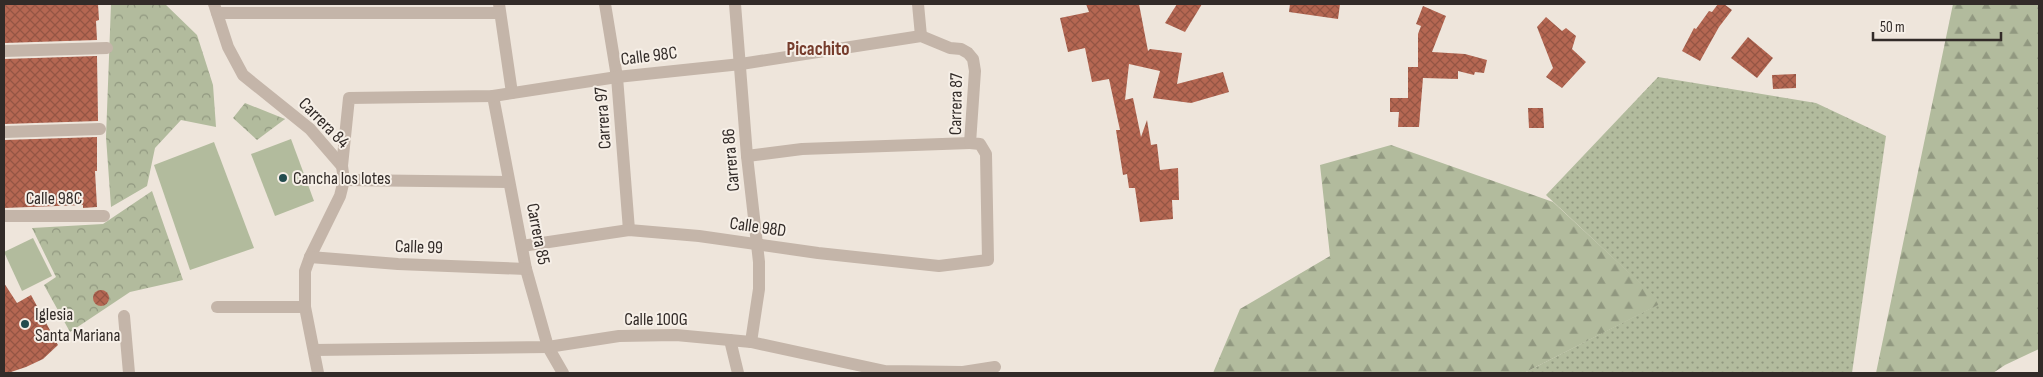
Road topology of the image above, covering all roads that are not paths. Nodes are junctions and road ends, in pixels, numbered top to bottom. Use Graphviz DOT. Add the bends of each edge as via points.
graph roads {
  1 [pos="606,4"];
  2 [pos="735,4"];
  3 [pos="918,4"];
  4 [pos="215,8"];
  5 [pos="500,8"];
  6 [pos="921,36"];
  7 [pos="107,48"];
  8 [pos="4,51"];
  9 [pos="742,64"];
  10 [pos="617,77"];
  11 [pos="512,93"];
  12 [pos="493,96"];
  13 [pos="100,129"];
  14 [pos="4,132"];
  15 [pos="970,143"];
  16 [pos="747,156"];
  17 [pos="342,166"];
  18 [pos="344,180"];
  19 [pos="510,182"];
  20 [pos="4,216"];
  21 [pos="104,216"];
  22 [pos="629,230"];
  23 [pos="758,245"];
  24 [pos="522,246"];
  25 [pos="310,257"];
  26 [pos="988,260"];
  27 [pos="526,269"];
  28 [pos="217,307"];
  29 [pos="305,307"];
  30 [pos="124,316"];
  31 [pos="730,340"];
  32 [pos="751,342"];
  33 [pos="548,348"];
  34 [pos="314,350"];
  35 [pos="995,367"];
  36 [pos="129,373"];
  37 [pos="318,373"];
  38 [pos="562,373"];
  39 [pos="738,373"];
  1 -- 10 [label="street, Carrera 97"];
  2 -- 9 [label="street, Carrera 86"];
  3 -- 6 [label="street"];
  4 -- 5 [label="street" via="307,14"];
  4 -- 17 [label="street, Carrera 84" via="228,48 244,75 310,129"];
  5 -- 11 [label="street"];
  6 -- 9 [label="street, Calle 98C"];
  6 -- 15 [label="street, Carrera 87" via="961,49 973,59"];
  7 -- 8 [label="street"];
  9 -- 10 [label="street, Calle 98C"];
  9 -- 16 [label="street, Carrera 86"];
  10 -- 11 [label="street, Calle 98C"];
  10 -- 22 [label="street, Carrera 97"];
  11 -- 12 [label="street, Calle 98C"];
  12 -- 17 [label="street, Calle 98C" via="349,98"];
  12 -- 19 [label="street, Carrera 85"];
  13 -- 14 [label="street"];
  15 -- 16 [label="street" via="802,149"];
  15 -- 26 [label="street, Carrera 87" via="980,144 986,154"];
  16 -- 23 [label="street, Carrera 86"];
  17 -- 18 [label="street, Carrera 84"];
  18 -- 19 [label="street"];
  18 -- 25 [label="street, Carrera 84" via="340,196"];
  19 -- 24 [label="street, Carrera 85"];
  20 -- 21 [label="street, Calle 98C"];
  22 -- 23 [label="street, Calle 98D"];
  22 -- 24 [label="street, Calle 98D"];
  23 -- 26 [label="street, Calle 98D" via="939,266"];
  23 -- 32 [label="street, Carrera 86" via="759,289"];
  24 -- 27 [label="street, Carrera 85"];
  25 -- 27 [label="street, Calle 99"];
  25 -- 29 [label="street, Carrera 84" via="306,271"];
  27 -- 33 [label="street, Carrera 85"];
  28 -- 29 [label="street"];
  29 -- 34 [label="street, Carrera 84"];
  30 -- 36 [label="street"];
  31 -- 32 [label="street, Calle 100G"];
  31 -- 33 [label="street, Calle 100G" via="676,335 619,336"];
  31 -- 39 [label="street"];
  32 -- 35 [label="street, Calle 100G" via="885,371 963,372"];
  33 -- 34 [label="street, Calle 100G"];
  33 -- 38 [label="street, Carrera 85"];
  34 -- 37 [label="street, Carrera 84"];
}
